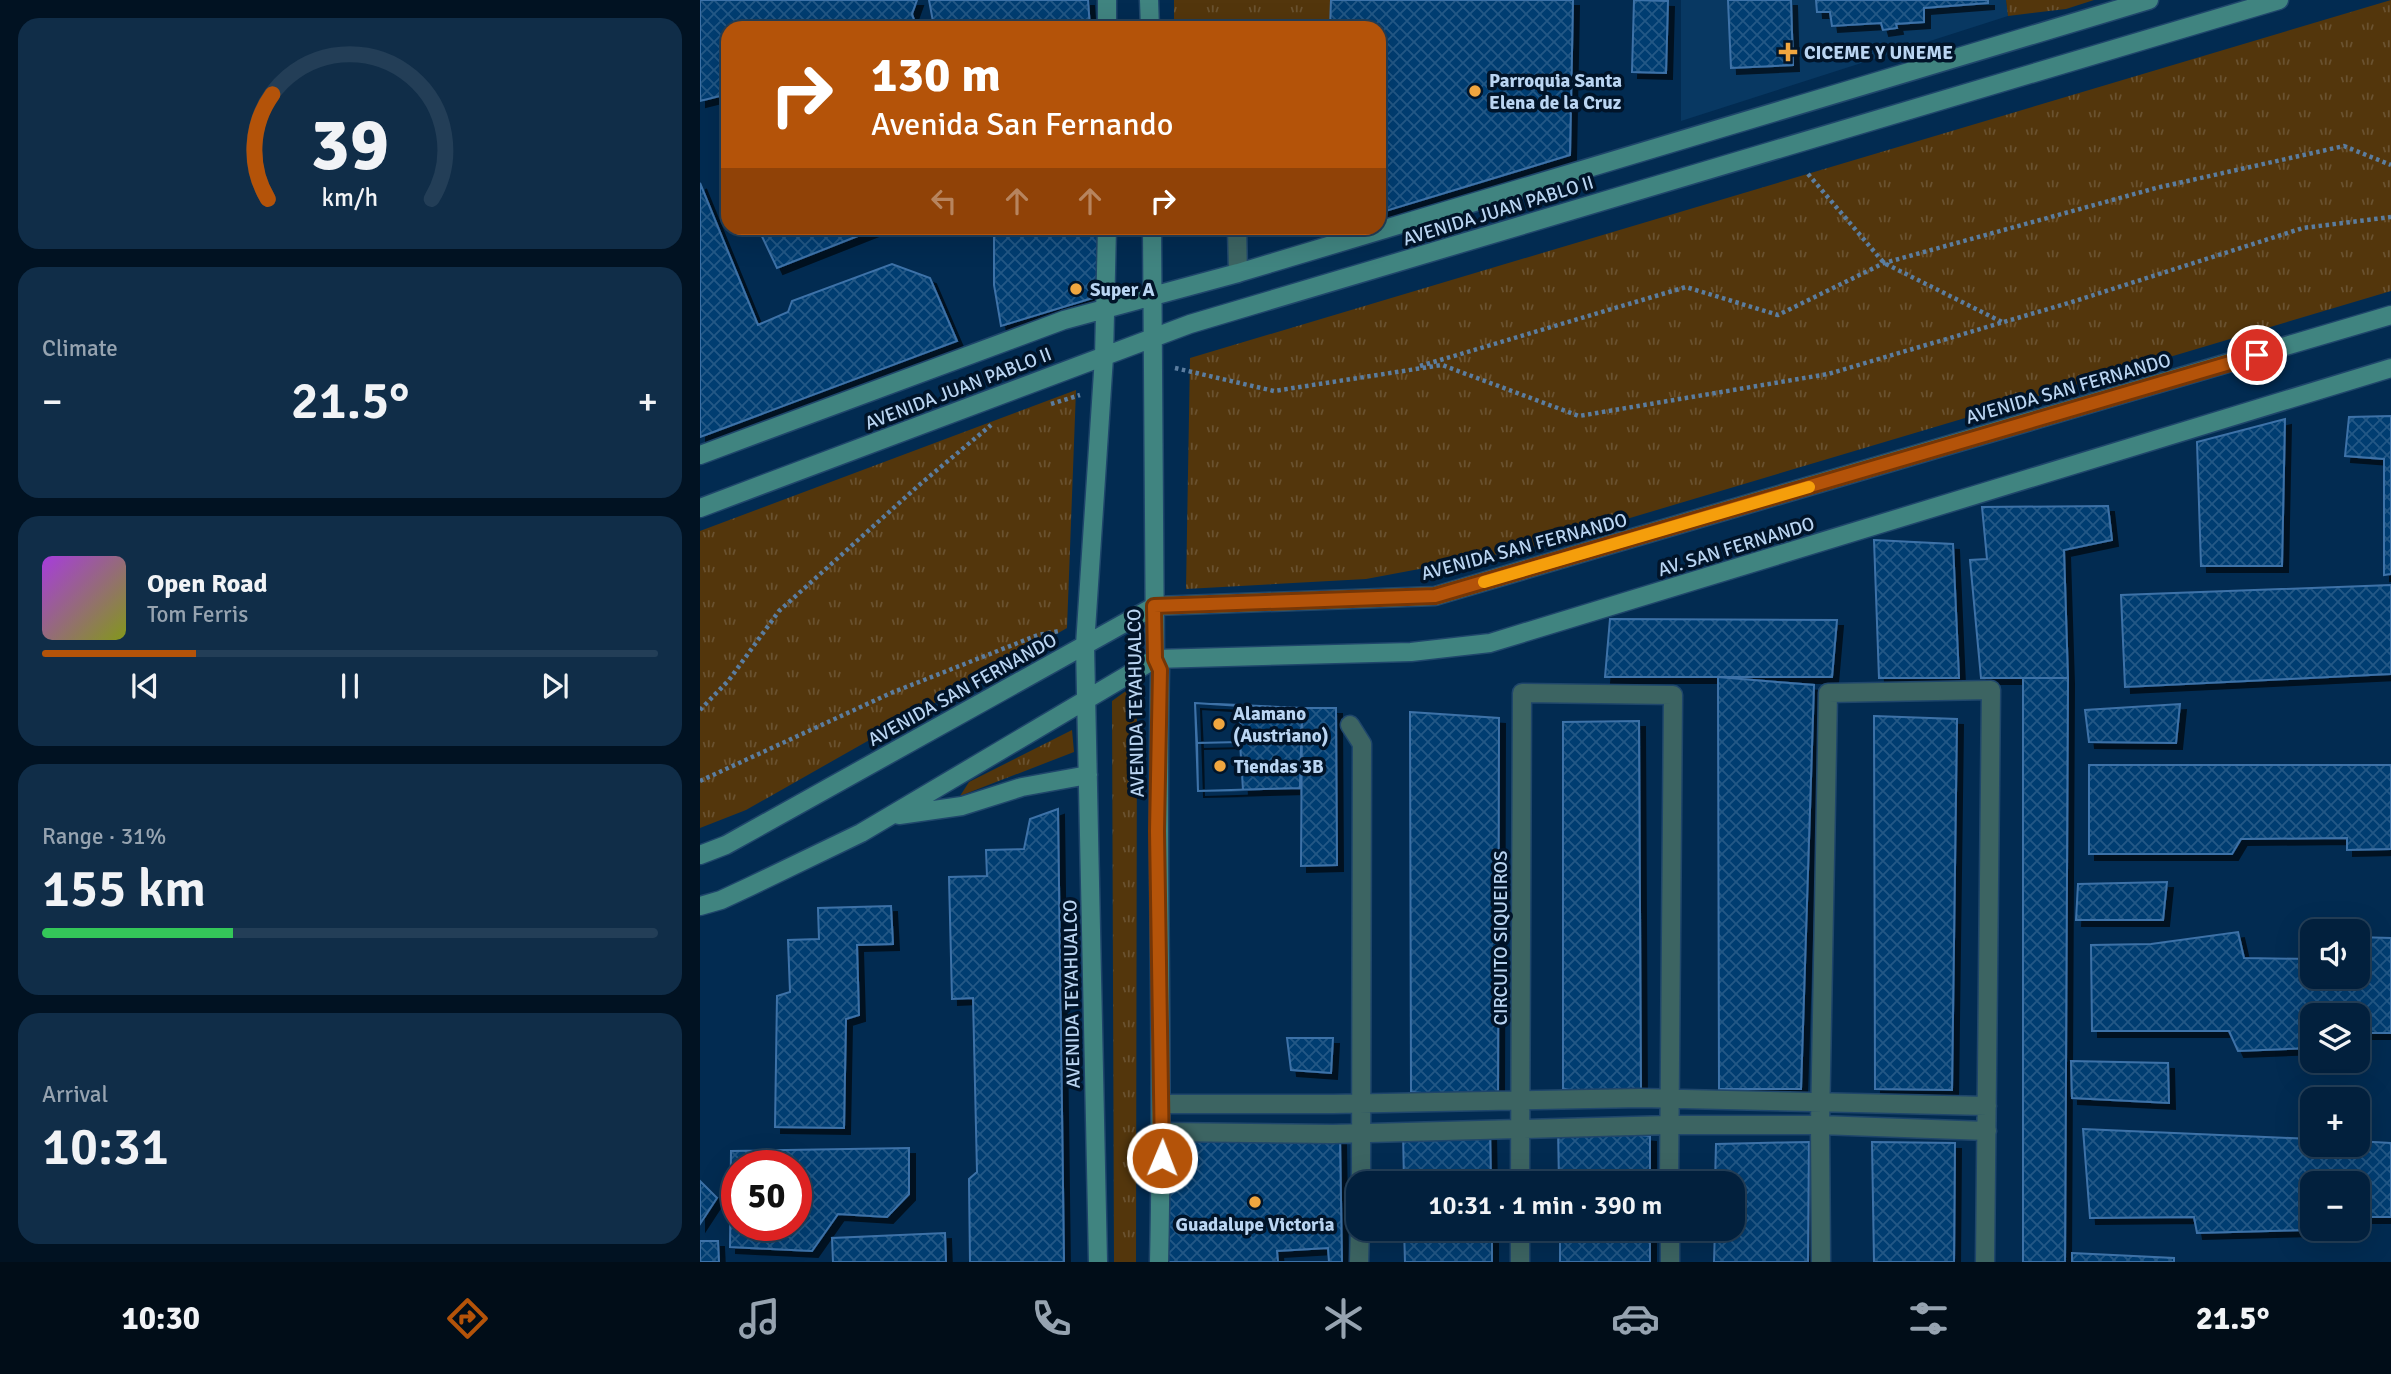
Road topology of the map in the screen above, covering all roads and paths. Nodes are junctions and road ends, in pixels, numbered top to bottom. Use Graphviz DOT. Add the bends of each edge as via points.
graph roads {
  1 [pos="1107,0"];
  2 [pos="1149,0"];
  3 [pos="2149,0"];
  4 [pos="2279,0"];
  5 [pos="1107,21"];
  6 [pos="1150,21"];
  7 [pos="2391,165"];
  8 [pos="1808,174"];
  9 [pos="2391,217"];
  10 [pos="1386,229"];
  11 [pos="1107,235"];
  12 [pos="1152,235"];
  13 [pos="1237,235"];
  14 [pos="1365,235"];
  15 [pos="1884,263"];
  16 [pos="1238,273"];
  17 [pos="1153,297"];
  18 [pos="1105,309"];
  19 [pos="2391,315"];
  20 [pos="2003,322"];
  21 [pos="1154,337"];
  22 [pos="1104,356"];
  23 [pos="1175,368"];
  24 [pos="2391,368"];
  25 [pos="1401,372"];
  26 [pos="1087,393"];
  27 [pos="1049,404"];
  28 [pos="998,419"];
  29 [pos="700,455"];
  30 [pos="700,508"];
  31 [pos="1154,606"];
  32 [pos="1064,630"];
  33 [pos="1085,645"];
  34 [pos="1155,659"];
  35 [pos="1087,699"];
  36 [pos="700,710"];
  37 [pos="1350,725"];
  38 [pos="1088,775"];
  39 [pos="700,781"];
  40 [pos="888,817"];
  41 [pos="700,855"];
  42 [pos="700,906"];
  43 [pos="1521,1099"];
  44 [pos="1670,1099"];
  45 [pos="1362,1103"];
  46 [pos="1821,1103"];
  47 [pos="1162,1104"];
  48 [pos="1987,1106"];
  49 [pos="1669,1125"];
  50 [pos="1820,1125"];
  51 [pos="1520,1128"];
  52 [pos="1987,1131"];
  53 [pos="1163,1132"];
  54 [pos="1362,1133"];
  55 [pos="1361,1171"];
  56 [pos="1520,1171"];
  57 [pos="1670,1171"];
  58 [pos="1360,1241"];
  59 [pos="1520,1241"];
  60 [pos="1670,1241"];
  61 [pos="1098,1262"];
  62 [pos="1159,1262"];
  63 [pos="1359,1262"];
  64 [pos="1520,1262"];
  65 [pos="1670,1262"];
  66 [pos="1821,1262"];
  67 [pos="1985,1262"];
  1 -- 5 [label="street"];
  2 -- 6 [label="street"];
  3 -- 10 [label="street"];
  4 -- 21 [label="street, AVENIDA JUAN PABLO II"];
  7 -- 15 [label="path" via="2344,146 2156,188"];
  8 -- 15 [label="path"];
  9 -- 20 [label="path" via="2303,228"];
  11 -- 18 [label="street"];
  12 -- 17 [label="street, AVENIDA TEYAHUALCO"];
  13 -- 16 [label="street"];
  14 -- 16 [label="street"];
  15 -- 20 [label="path"];
  15 -- 25 [label="path" via="1778,315 1686,287"];
  16 -- 17 [label="street"];
  17 -- 18 [label="street"];
  17 -- 21 [label="street, AVENIDA TEYAHUALCO"];
  18 -- 22 [label="street"];
  18 -- 29 [label="street" via="1064,320"];
  19 -- 31 [label="street, AVENIDA SAN FERNANDO" via="1435,596"];
  20 -- 25 [label="path" via="1828,374 1579,416 1442,365"];
  21 -- 22 [label="street, AVENIDA JUAN PABLO II"];
  21 -- 31 [label="street, AVENIDA TEYAHUALCO"];
  22 -- 30 [label="street, AVENIDA JUAN PABLO II"];
  22 -- 33 [label="street"];
  23 -- 25 [label="path" via="1274,391"];
  24 -- 34 [label="street, AV. SAN FERNANDO" via="1490,643 1411,652"];
  26 -- 27 [label="path"];
  28 -- 36 [label="path" via="779,611 729,680"];
  31 -- 33 [label="street, AVENIDA SAN FERNANDO"];
  31 -- 34 [label="street, AVENIDA TEYAHUALCO"];
  32 -- 39 [label="path" via="1038,635 891,693"];
  33 -- 35 [label="street"];
  33 -- 41 [label="street, AVENIDA SAN FERNANDO" via="726,845"];
  34 -- 35 [label="street, AV. SAN FERNANDO"];
  34 -- 47 [label="street, AVENIDA TEYAHUALCO" via="1160,670 1157,831"];
  35 -- 38 [label="street, AVENIDA TEYAHUALCO"];
  35 -- 40 [label="street, AV. SAN FERNANDO"];
  37 -- 45 [label="street" via="1362,744"];
  38 -- 40 [label="street" via="1022,787 962,806"];
  38 -- 61 [label="street, AVENIDA TEYAHUALCO"];
  40 -- 42 [label="street, AV. SAN FERNANDO" via="751,886"];
  43 -- 44 [label="street"];
  43 -- 44 [label="street, CIRCUITO SIQUEIROS" via="1522,693 1673,695"];
  43 -- 45 [label="street"];
  43 -- 51 [label="street, CIRCUITO SIQUEIROS"];
  44 -- 46 [label="street"];
  44 -- 49 [label="street"];
  45 -- 47 [label="street"];
  45 -- 54 [label="street"];
  46 -- 48 [label="street"];
  46 -- 48 [label="street" via="1828,693 1991,690"];
  46 -- 50 [label="street"];
  47 -- 53 [label="street, AVENIDA TEYAHUALCO"];
  48 -- 52 [label="street"];
  49 -- 50 [label="street"];
  49 -- 51 [label="street"];
  49 -- 57 [label="street"];
  50 -- 52 [label="street"];
  50 -- 66 [label="street"];
  51 -- 54 [label="street"];
  51 -- 56 [label="street, CIRCUITO SIQUEIROS"];
  52 -- 67 [label="street"];
  53 -- 54 [label="street"];
  53 -- 62 [label="street, AVENIDA TEYAHUALCO"];
  54 -- 55 [label="street"];
  58 -- 63 [label="street"];
  59 -- 64 [label="street"];
  60 -- 65 [label="street"];
}
